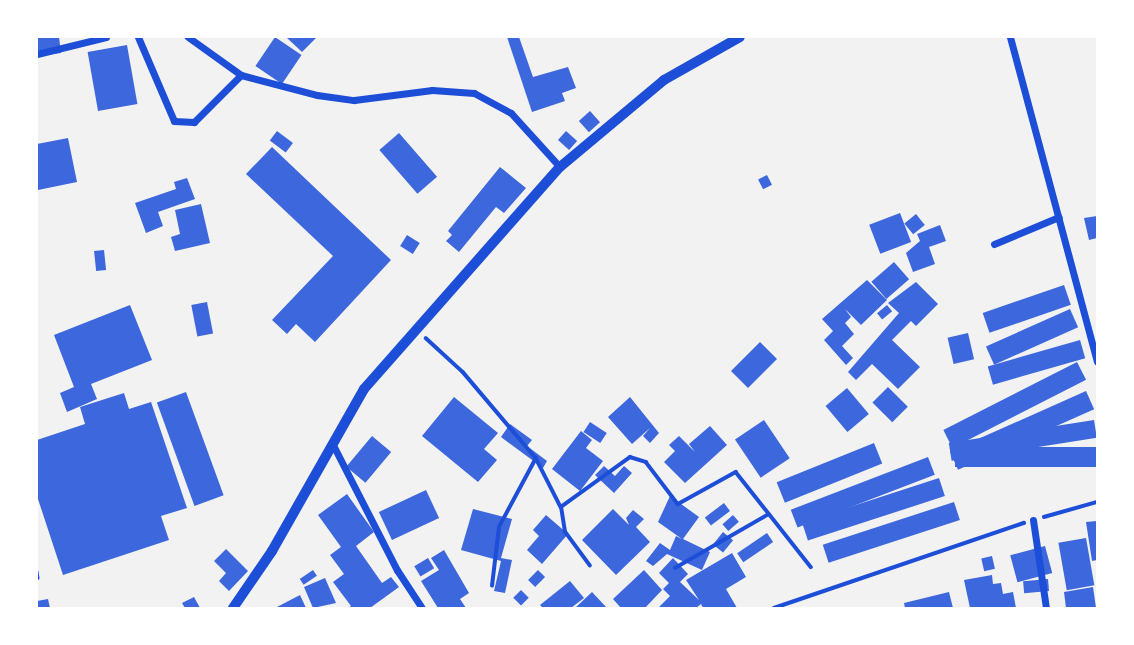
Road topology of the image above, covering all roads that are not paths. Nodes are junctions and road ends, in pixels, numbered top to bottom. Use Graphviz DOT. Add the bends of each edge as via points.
graph roads {
  1 [pos="106,37"];
  2 [pos="138,37"];
  3 [pos="188,37"];
  4 [pos="740,37"];
  5 [pos="1010,37"];
  6 [pos="37,54"];
  7 [pos="241,75"];
  8 [pos="560,167"];
  9 [pos="1059,217"];
  10 [pos="994,244"];
  11 [pos="1097,362"];
  12 [pos="331,441"];
  13 [pos="1033,520"];
  14 [pos="37,572"];
  15 [pos="38,578"];
  16 [pos="233,608"];
  17 [pos="422,608"];
  18 [pos="1046,608"];
  1 -- 6 [label="street"];
  2 -- 7 [label="street" via="174,121 194,121"];
  3 -- 7 [label="street"];
  4 -- 8 [label="street" via="664,80"];
  5 -- 9 [label="street"];
  7 -- 8 [label="street" via="354,100 432,90 474,93 511,113"];
  8 -- 12 [label="street" via="364,389"];
  9 -- 10 [label="street"];
  9 -- 11 [label="street"];
  12 -- 16 [label="street" via="272,551"];
  12 -- 17 [label="street" via="397,570"];
  13 -- 18 [label="street"];
  14 -- 15 [label="lane"];
}
